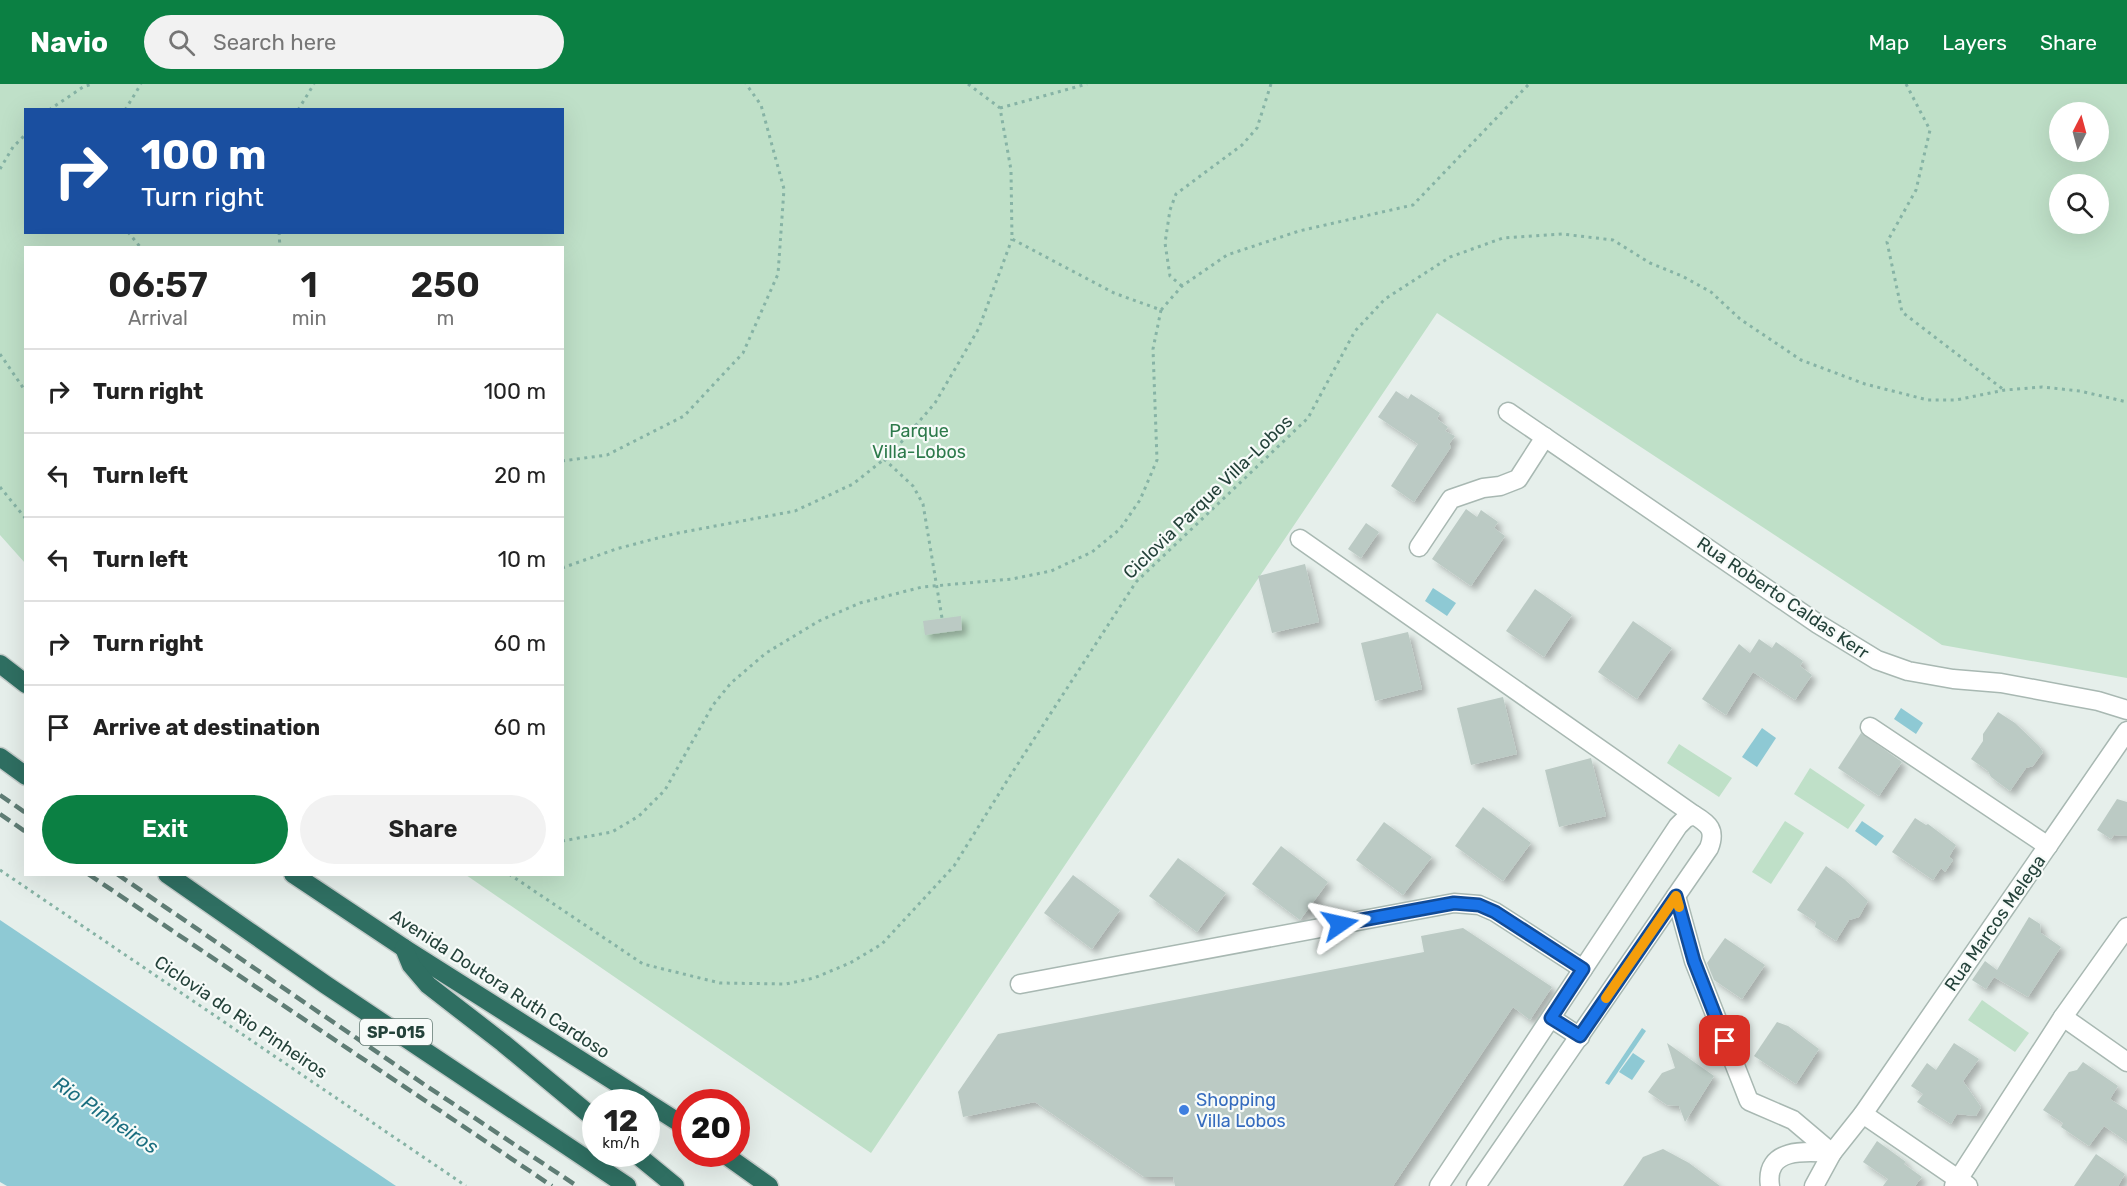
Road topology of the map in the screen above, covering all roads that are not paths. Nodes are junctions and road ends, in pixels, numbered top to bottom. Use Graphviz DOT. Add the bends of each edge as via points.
graph roads {
  1 [pos="1508,412"];
  2 [pos="1545,437"];
  3 [pos="1300,539"];
  4 [pos="1419,548"];
  5 [pos="0,664"];
  6 [pos="24,682"];
  7 [pos="2127,710"];
  8 [pos="1870,727"];
  9 [pos="2127,731"];
  10 [pos="0,757"];
  11 [pos="24,775"];
  12 [pos="1694,815"];
  13 [pos="2048,846"];
  14 [pos="170,876"];
  15 [pos="296,876"];
  16 [pos="1676,896"];
  17 [pos="2127,927"];
  18 [pos="404,948"];
  19 [pos="1583,969"];
  20 [pos="1020,984"];
  21 [pos="2063,1017"];
  22 [pos="1551,1018"];
  23 [pos="1580,1036"];
  24 [pos="2127,1062"];
  25 [pos="582,1108"];
  26 [pos="1863,1114"];
  27 [pos="672,1118"];
  28 [pos="1832,1153"];
  29 [pos="652,1167"];
  30 [pos="742,1167"];
  31 [pos="1960,1184"];
  32 [pos="627,1186"];
  33 [pos="675,1186"];
  34 [pos="769,1186"];
  35 [pos="1439,1186"];
  36 [pos="1476,1186"];
  37 [pos="1770,1186"];
  38 [pos="1814,1186"];
  1 -- 2 [label="street, Rua Roberto Caldas Kerr"];
  2 -- 4 [label="street" via="1518,479 1451,499"];
  2 -- 7 [label="street, Rua Roberto Caldas Kerr" via="1818,624 1877,660 1908,671 2001,683"];
  3 -- 12 [label="street"];
  5 -- 6 [label="highway"];
  8 -- 13 [label="street"];
  9 -- 13 [label="street, Rua Marcos Melega"];
  10 -- 11 [label="highway"];
  12 -- 16 [label="street" via="1706,823 1712,839"];
  12 -- 19 [label="street" via="1678,826"];
  13 -- 26 [label="street, Rua Marcos Melega"];
  14 -- 32 [label="highway, SP-015"];
  15 -- 18 [label="highway, Avenida Doutora Ruth Cardoso"];
  16 -- 23 [label="street"];
  16 -- 28 [label="street" via="1694,961 1749,1101 1793,1120"];
  17 -- 21 [label="street"];
  18 -- 25 [label="highway" via="411,965 428,985"];
  18 -- 27 [label="highway, Avenida Doutora Ruth Cardoso"];
  19 -- 20 [label="street" via="1495,912 1479,905 1454,903"];
  19 -- 22 [label="street"];
  21 -- 24 [label="street"];
  21 -- 31 [label="street"];
  22 -- 23 [label="street"];
  22 -- 35 [label="street"];
  23 -- 36 [label="street"];
  26 -- 28 [label="street, Rua Marcos Melega"];
  26 -- 31 [label="street"];
  28 -- 37 [label="street" via="1792,1152 1784,1156 1773,1166"];
  28 -- 38 [label="street, Rua Marcos Melega"];
  29 -- 33 [label="highway"];
  30 -- 34 [label="highway"];
}
